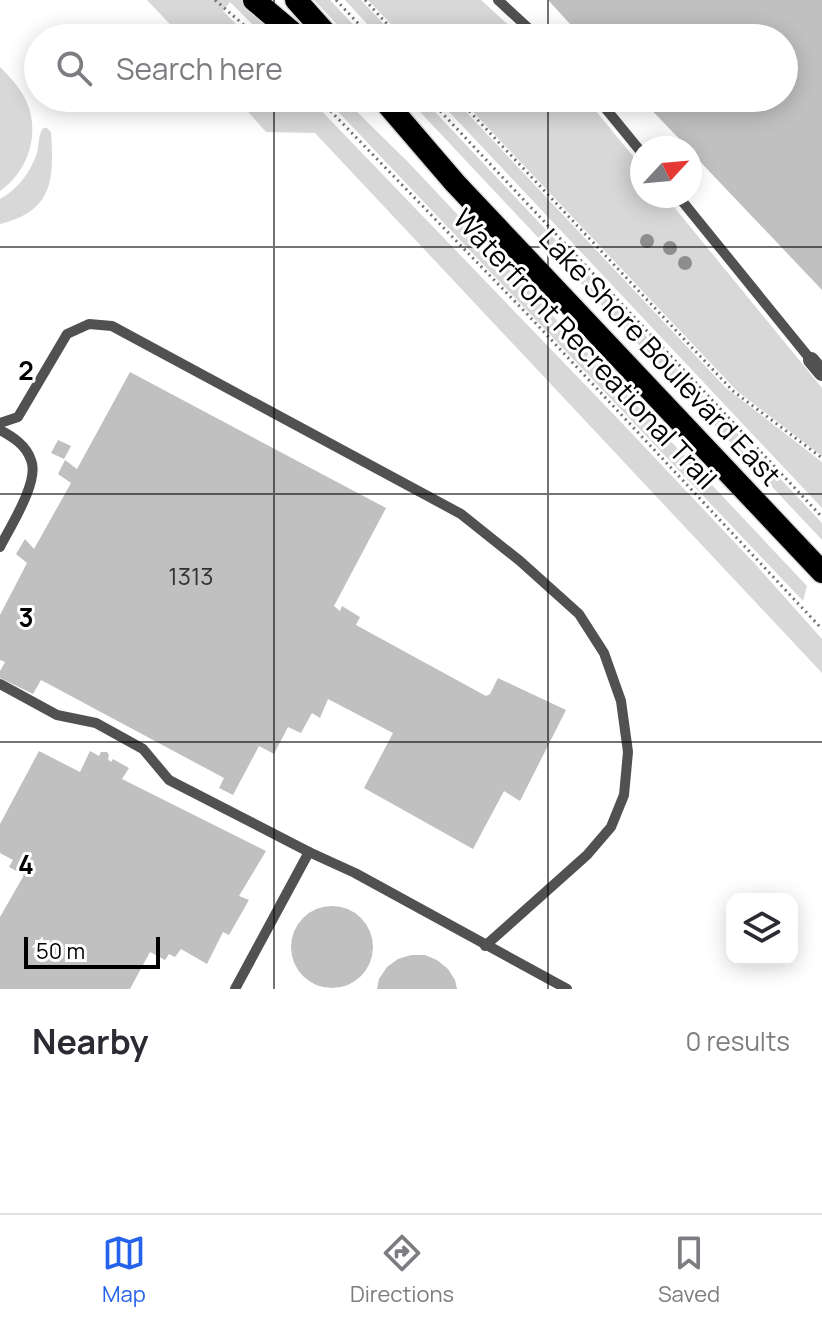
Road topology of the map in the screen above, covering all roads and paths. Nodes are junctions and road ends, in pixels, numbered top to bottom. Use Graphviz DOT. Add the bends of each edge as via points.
graph roads {
  1 [pos="215,0"];
  2 [pos="254,0"];
  3 [pos="296,0"];
  4 [pos="336,0"];
  5 [pos="365,0"];
  6 [pos="498,0"];
  7 [pos="243,24"];
  8 [pos="282,24"];
  9 [pos="317,24"];
  10 [pos="359,24"];
  11 [pos="387,24"];
  12 [pos="524,24"];
  13 [pos="332,112"];
  14 [pos="378,112"];
  15 [pos="394,112"];
  16 [pos="441,112"];
  17 [pos="470,112"];
  18 [pos="608,112"];
  19 [pos="630,138"];
  20 [pos="455,183"];
  21 [pos="688,208"];
  22 [pos="817,366"];
  23 [pos="0,423"];
  24 [pos="0,430"];
  25 [pos="822,458"];
  26 [pos="822,517"];
  27 [pos="0,547"];
  28 [pos="822,572"];
  29 [pos="822,629"];
  30 [pos="0,684"];
  31 [pos="309,852"];
  32 [pos="485,946"];
  33 [pos="235,989"];
  34 [pos="567,989"];
  1 -- 7 [label="path"];
  2 -- 8 [label="highway"];
  3 -- 9 [label="highway"];
  4 -- 10 [label="path"];
  5 -- 11 [label="path"];
  6 -- 12 [label="lane"];
  13 -- 29 [label="path, Waterfront Recreational Trail"];
  14 -- 20 [label="highway, Lake Shore Boulevard East"];
  15 -- 20 [label="highway, Lake Shore Boulevard East"];
  16 -- 26 [label="path"];
  17 -- 25 [label="path" via="733,391"];
  18 -- 19 [label="lane"];
  20 -- 28 [label="highway, Lake Shore Boulevard East"];
  21 -- 22 [label="lane"];
  23 -- 32 [label="lane" via="18,417 67,334 89,324 112,326 461,514 579,614 604,653 621,701 628,752 624,795 611,827 587,855"];
  24 -- 27 [label="lane" via="18,441 33,461 31,488"];
  30 -- 31 [label="lane" via="57,715 108,729 143,749 169,780"];
  31 -- 32 [label="lane"];
  31 -- 33 [label="lane"];
  32 -- 34 [label="lane"];
}
